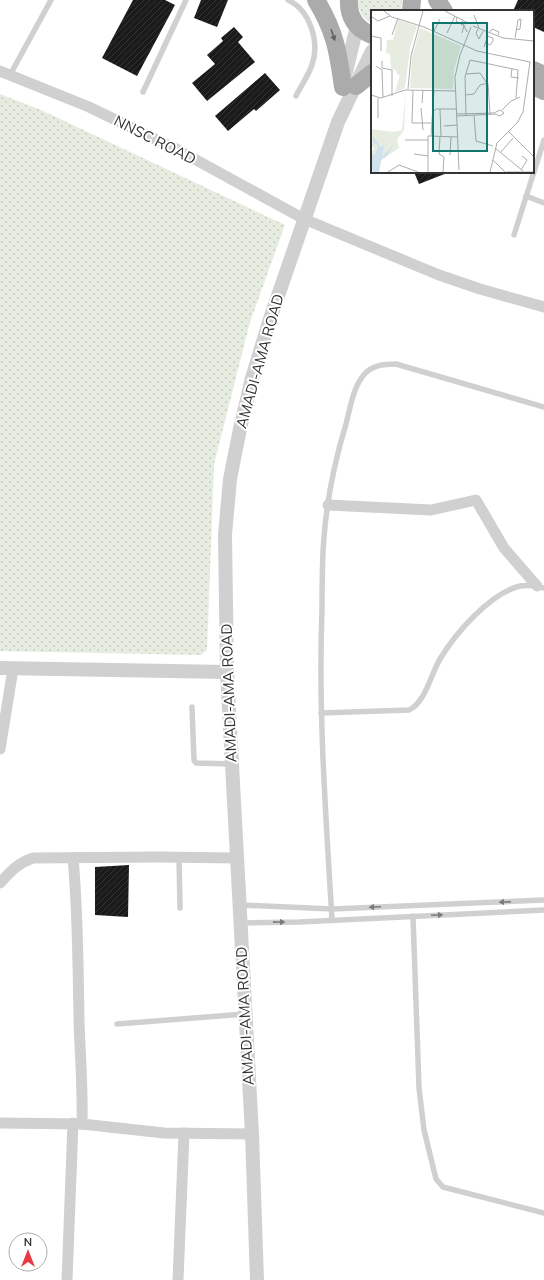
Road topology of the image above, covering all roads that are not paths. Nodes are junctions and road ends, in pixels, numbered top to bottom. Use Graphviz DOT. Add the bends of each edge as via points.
graph roads {
  1 [pos="51,0"];
  2 [pos="186,0"];
  3 [pos="288,0"];
  4 [pos="316,0"];
  5 [pos="349,0"];
  6 [pos="412,0"];
  7 [pos="437,0"];
  8 [pos="411,10"];
  9 [pos="443,10"];
  10 [pos="364,30"];
  11 [pos="371,53"];
  12 [pos="534,70"];
  13 [pos="5,74"];
  14 [pos="371,74"];
  15 [pos="544,75"];
  16 [pos="350,86"];
  17 [pos="534,86"];
  18 [pos="544,91"];
  19 [pos="143,92"];
  20 [pos="296,96"];
  21 [pos="544,140"];
  22 [pos="534,171"];
  23 [pos="533,173"];
  24 [pos="526,196"];
  25 [pos="544,203"];
  26 [pos="304,219"];
  27 [pos="514,235"];
  28 [pos="544,307"];
  29 [pos="544,407"];
  30 [pos="328,505"];
  31 [pos="540,587"];
  32 [pos="6,669"];
  33 [pos="227,672"];
  34 [pos="192,707"];
  35 [pos="321,713"];
  36 [pos="0,749"];
  37 [pos="231,764"];
  38 [pos="179,857"];
  39 [pos="73,858"];
  40 [pos="236,858"];
  41 [pos="0,883"];
  42 [pos="544,900"];
  43 [pos="239,905"];
  44 [pos="180,908"];
  45 [pos="332,909"];
  46 [pos="544,910"];
  47 [pos="413,916"];
  48 [pos="332,920"];
  49 [pos="240,923"];
  50 [pos="245,1014"];
  51 [pos="117,1024"];
  52 [pos="0,1123"];
  53 [pos="78,1123"];
  54 [pos="184,1133"];
  55 [pos="252,1134"];
  56 [pos="544,1213"];
  57 [pos="67,1280"];
  58 [pos="178,1280"];
  59 [pos="257,1280"];
  1 -- 13 [label="lane"];
  2 -- 19 [label="lane"];
  3 -- 20 [label="lane" via="302,11 310,24 315,51 312,64"];
  4 -- 16 [label="main road, one-way" via="334,37"];
  5 -- 10 [label="main road" via="351,16"];
  6 -- 8 [label="main road"];
  7 -- 9 [label="main road"];
  10 -- 16 [label="street, AMADI-AMA ROAD"];
  11 -- 16 [label="street, AMADI-AMA ROAD"];
  12 -- 15 [label="main road"];
  13 -- 26 [label="street, NNSC ROAD" via="89,107 171,147"];
  14 -- 16 [label="main road"];
  16 -- 26 [label="street, AMADI-AMA ROAD"];
  17 -- 18 [label="main road"];
  21 -- 22 [label="lane"];
  23 -- 24 [label="lane"];
  24 -- 25 [label="lane"];
  24 -- 27 [label="lane"];
  26 -- 28 [label="street, NNSC ROAD" via="439,275"];
  26 -- 33 [label="street, AMADI-AMA ROAD" via="252,378 230,479 225,535"];
  29 -- 30 [label="lane" via="396,364 386,364 368,370 357,388 337,458"];
  30 -- 31 [label="street" via="431,510 476,500 504,548"];
  30 -- 35 [label="lane" via="324,536"];
  31 -- 35 [label="lane" via="520,586 503,593 476,613 456,635 440,659 420,701 414,708"];
  32 -- 33 [label="street"];
  32 -- 36 [label="street"];
  33 -- 37 [label="street, AMADI-AMA ROAD"];
  34 -- 37 [label="lane" via="196,763"];
  35 -- 45 [label="lane"];
  37 -- 40 [label="street, AMADI-AMA ROAD"];
  38 -- 39 [label="street"];
  38 -- 40 [label="street"];
  38 -- 44 [label="lane"];
  39 -- 41 [label="street" via="34,858 23,861"];
  39 -- 53 [label="street" via="83,1098"];
  40 -- 43 [label="street, AMADI-AMA ROAD"];
  42 -- 45 [label="lane, one-way"];
  43 -- 45 [label="lane"];
  43 -- 49 [label="street, AMADI-AMA ROAD"];
  45 -- 48 [label="lane"];
  47 -- 46 [label="lane, one-way"];
  47 -- 48 [label="lane"];
  47 -- 56 [label="lane" via="419,1088 424,1130 436,1179 443,1187"];
  49 -- 48 [label="lane, one-way"];
  49 -- 50 [label="street, AMADI-AMA ROAD"];
  50 -- 51 [label="lane"];
  50 -- 55 [label="street, AMADI-AMA ROAD"];
  52 -- 53 [label="street"];
  53 -- 54 [label="street"];
  53 -- 57 [label="street"];
  54 -- 55 [label="street"];
  54 -- 58 [label="street"];
  55 -- 59 [label="street, AMADI-AMA ROAD"];
}
